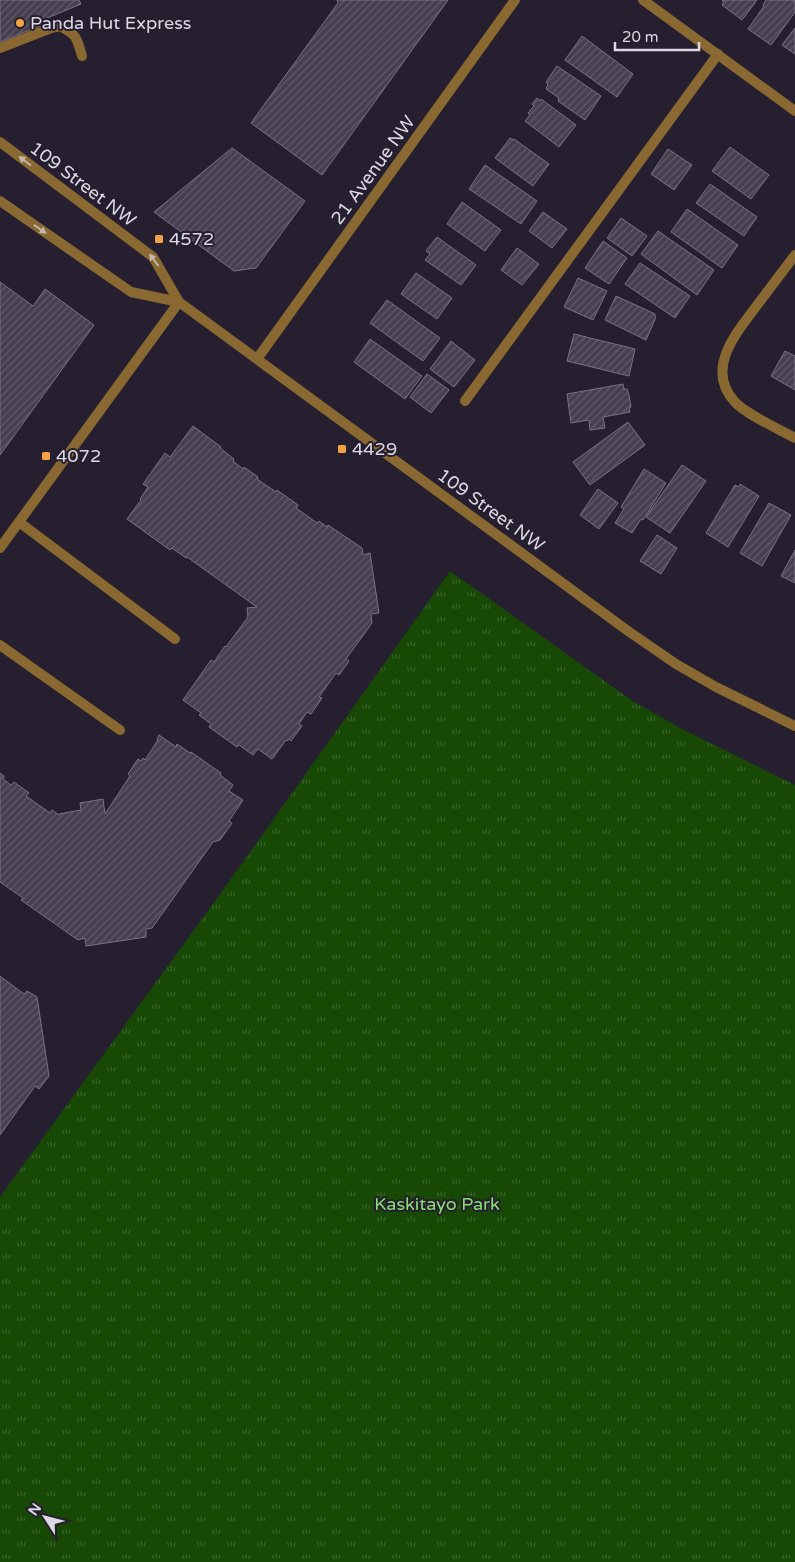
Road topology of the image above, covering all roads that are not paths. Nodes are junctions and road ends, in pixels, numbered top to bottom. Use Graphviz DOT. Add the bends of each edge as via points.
graph roads {
  1 [pos="516,0"];
  2 [pos="643,0"];
  3 [pos="0,48"];
  4 [pos="718,54"];
  5 [pos="82,56"];
  6 [pos="795,111"];
  7 [pos="0,142"];
  8 [pos="0,202"];
  9 [pos="795,255"];
  10 [pos="179,302"];
  11 [pos="257,359"];
  12 [pos="465,401"];
  13 [pos="795,438"];
  14 [pos="19,522"];
  15 [pos="0,548"];
  16 [pos="175,639"];
  17 [pos="0,645"];
  18 [pos="795,726"];
  19 [pos="120,730"];
  1 -- 11 [label="street, 21 Avenue NW"];
  2 -- 4 [label="street"];
  3 -- 5 [label="street" via="60,26 77,38"];
  4 -- 6 [label="street"];
  4 -- 12 [label="street"];
  10 -- 7 [label="street, 109 Street NW, one-way" via="153,257"];
  8 -- 10 [label="street, 109 Street NW, one-way" via="131,292"];
  9 -- 13 [label="street" via="730,344 722,367 722,378 736,403"];
  10 -- 11 [label="street, 109 Street NW"];
  10 -- 14 [label="street"];
  11 -- 18 [label="street, 109 Street NW" via="676,664"];
  14 -- 15 [label="street"];
  14 -- 16 [label="street"];
  17 -- 19 [label="street"];
}
